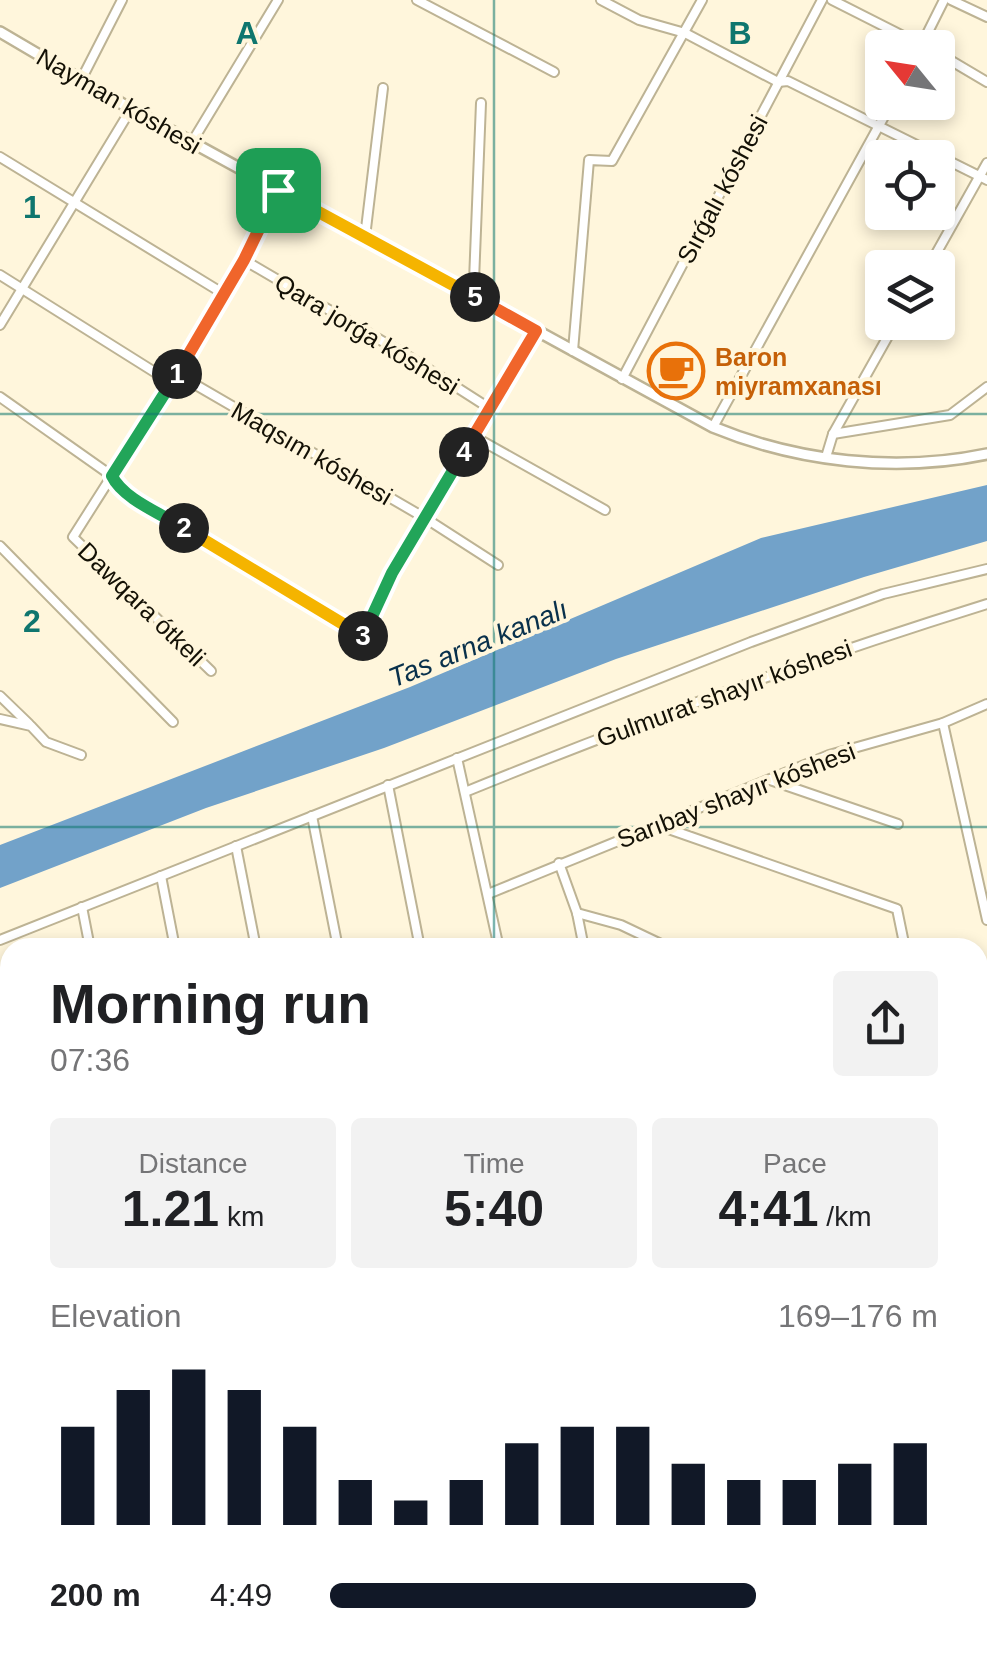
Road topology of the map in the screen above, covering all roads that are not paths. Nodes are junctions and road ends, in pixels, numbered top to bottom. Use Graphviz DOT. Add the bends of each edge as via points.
graph roads {
  1 [pos="122,0"];
  2 [pos="278,0"];
  3 [pos="417,0"];
  4 [pos="601,0"];
  5 [pos="702,0"];
  6 [pos="822,0"];
  7 [pos="832,0"];
  8 [pos="947,0"];
  9 [pos="987,17"];
  10 [pos="891,30"];
  11 [pos="931,30"];
  12 [pos="0,32"];
  13 [pos="684,33"];
  14 [pos="955,64"];
  15 [pos="554,72"];
  16 [pos="81,80"];
  17 [pos="778,82"];
  18 [pos="987,82"];
  19 [pos="383,88"];
  20 [pos="481,103"];
  21 [pos="131,109"];
  22 [pos="882,120"];
  23 [pos="878,128"];
  24 [pos="192,142"];
  25 [pos="0,157"];
  26 [pos="987,163"];
  27 [pos="983,178"];
  28 [pos="278,190"];
  29 [pos="75,202"];
  30 [pos="364,237"];
  31 [pos="939,250"];
  32 [pos="244,260"];
  33 [pos="0,275"];
  34 [pos="22,289"];
  35 [pos="467,293"];
  36 [pos="224,294"];
  37 [pos="0,325"];
  38 [pos="536,331"];
  39 [pos="886,340"];
  40 [pos="573,351"];
  41 [pos="174,379"];
  42 [pos="622,379"];
  43 [pos="987,387"];
  44 [pos="0,397"];
  45 [pos="489,408"];
  46 [pos="712,427"];
  47 [pos="833,434"];
  48 [pos="473,436"];
  49 [pos="987,454"];
  50 [pos="826,457"];
  51 [pos="112,476"];
  52 [pos="604,510"];
  53 [pos="425,518"];
  54 [pos="0,546"];
  55 [pos="498,565"];
  56 [pos="987,569"];
  57 [pos="987,604"];
  58 [pos="211,671"];
  59 [pos="0,696"];
  60 [pos="987,704"];
  61 [pos="0,719"];
  62 [pos="173,722"];
  63 [pos="943,723"];
  64 [pos="31,726"];
  65 [pos="81,755"];
  66 [pos="457,758"];
  67 [pos="768,780"];
  68 [pos="388,785"];
  69 [pos="465,792"];
  70 [pos="312,816"];
  71 [pos="898,824"];
  72 [pos="657,825"];
  73 [pos="236,846"];
  74 [pos="559,864"];
  75 [pos="161,876"];
  76 [pos="488,894"];
  77 [pos="82,907"];
  78 [pos="577,913"];
  79 [pos="987,920"];
  80 [pos="4,938"];
  81 [pos="88,938"];
  82 [pos="173,938"];
  83 [pos="254,938"];
  84 [pos="336,938"];
  85 [pos="418,938"];
  86 [pos="498,938"];
  87 [pos="582,938"];
  88 [pos="646,938"];
  89 [pos="903,938"];
  1 -- 16 [label="street"];
  2 -- 24 [label="street"];
  3 -- 15 [label="street"];
  4 -- 13 [label="street"];
  5 -- 13 [label="street"];
  6 -- 17 [label="street, Sırǵalı kóshesi"];
  7 -- 10 [label="street"];
  8 -- 9 [label="street"];
  8 -- 11 [label="street"];
  12 -- 16 [label="main road, Nayman kóshesi"];
  13 -- 17 [label="street"];
  13 -- 40 [label="street" via="612,161 589,160"];
  14 -- 18 [label="street"];
  16 -- 21 [label="main road, Nayman kóshesi"];
  17 -- 23 [label="street" via="788,80"];
  17 -- 42 [label="street, Sırǵalı kóshesi"];
  19 -- 30 [label="street"];
  20 -- 35 [label="street" via="474,281"];
  21 -- 24 [label="main road, Nayman kóshesi"];
  21 -- 29 [label="street"];
  22 -- 23 [label="street"];
  23 -- 27 [label="street"];
  23 -- 46 [label="street"];
  24 -- 28 [label="main road, Nayman kóshesi"];
  25 -- 29 [label="street"];
  26 -- 27 [label="street"];
  27 -- 31 [label="street"];
  28 -- 30 [label="main road, Nayman kóshesi"];
  28 -- 32 [label="street"];
  29 -- 34 [label="street"];
  29 -- 36 [label="street"];
  30 -- 35 [label="main road, Nayman kóshesi"];
  32 -- 36 [label="street"];
  32 -- 45 [label="street, Qara jorǵa kóshesi"];
  33 -- 34 [label="street, Maqsım kóshesi"];
  34 -- 37 [label="street"];
  34 -- 41 [label="street, Maqsım kóshesi"];
  35 -- 38 [label="main road, Nayman kóshesi"];
  36 -- 41 [label="street"];
  38 -- 40 [label="main road, Nayman kóshesi"];
  38 -- 45 [label="street"];
  39 -- 47 [label="street"];
  40 -- 42 [label="main road, Nayman kóshesi"];
  41 -- 51 [label="street"];
  41 -- 53 [label="street, Maqsım kóshesi"];
  42 -- 46 [label="main road, Nayman kóshesi"];
  43 -- 47 [label="street" via="950,415"];
  44 -- 51 [label="street"];
  45 -- 48 [label="street"];
  46 -- 50 [label="main road, Nayman kóshesi" via="786,452"];
  47 -- 50 [label="street"];
  48 -- 52 [label="street"];
  48 -- 53 [label="street"];
  49 -- 50 [label="main road, Nayman kóshesi" via="892,464"];
  51 -- 53 [label="street" via="134,497 362,637"];
  51 -- 58 [label="street, Dawqara ótkeli" via="74,538"];
  53 -- 55 [label="street, Maqsım kóshesi"];
  54 -- 62 [label="street"];
  56 -- 66 [label="street" via="883,594"];
  57 -- 69 [label="street, Gulmurat shayır kóshesi" via="695,700"];
  59 -- 64 [label="street"];
  60 -- 63 [label="street, Sarıbay shayır kóshesi"];
  61 -- 64 [label="street"];
  63 -- 67 [label="street, Sarıbay shayır kóshesi"];
  63 -- 79 [label="street"];
  64 -- 65 [label="street" via="46,742"];
  66 -- 68 [label="street"];
  66 -- 69 [label="street"];
  67 -- 71 [label="street"];
  67 -- 72 [label="street, Sarıbay shayır kóshesi"];
  68 -- 70 [label="street"];
  68 -- 85 [label="street"];
  69 -- 76 [label="street"];
  70 -- 73 [label="street"];
  70 -- 84 [label="street"];
  72 -- 74 [label="street, Sarıbay shayır kóshesi"];
  72 -- 89 [label="street" via="897,909"];
  73 -- 75 [label="street"];
  73 -- 83 [label="street"];
  74 -- 76 [label="street, Sarıbay shayır kóshesi"];
  74 -- 78 [label="street"];
  75 -- 77 [label="street"];
  75 -- 82 [label="street"];
  76 -- 86 [label="street"];
  77 -- 80 [label="street"];
  77 -- 81 [label="street"];
  78 -- 87 [label="street"];
  78 -- 88 [label="street"];
}
